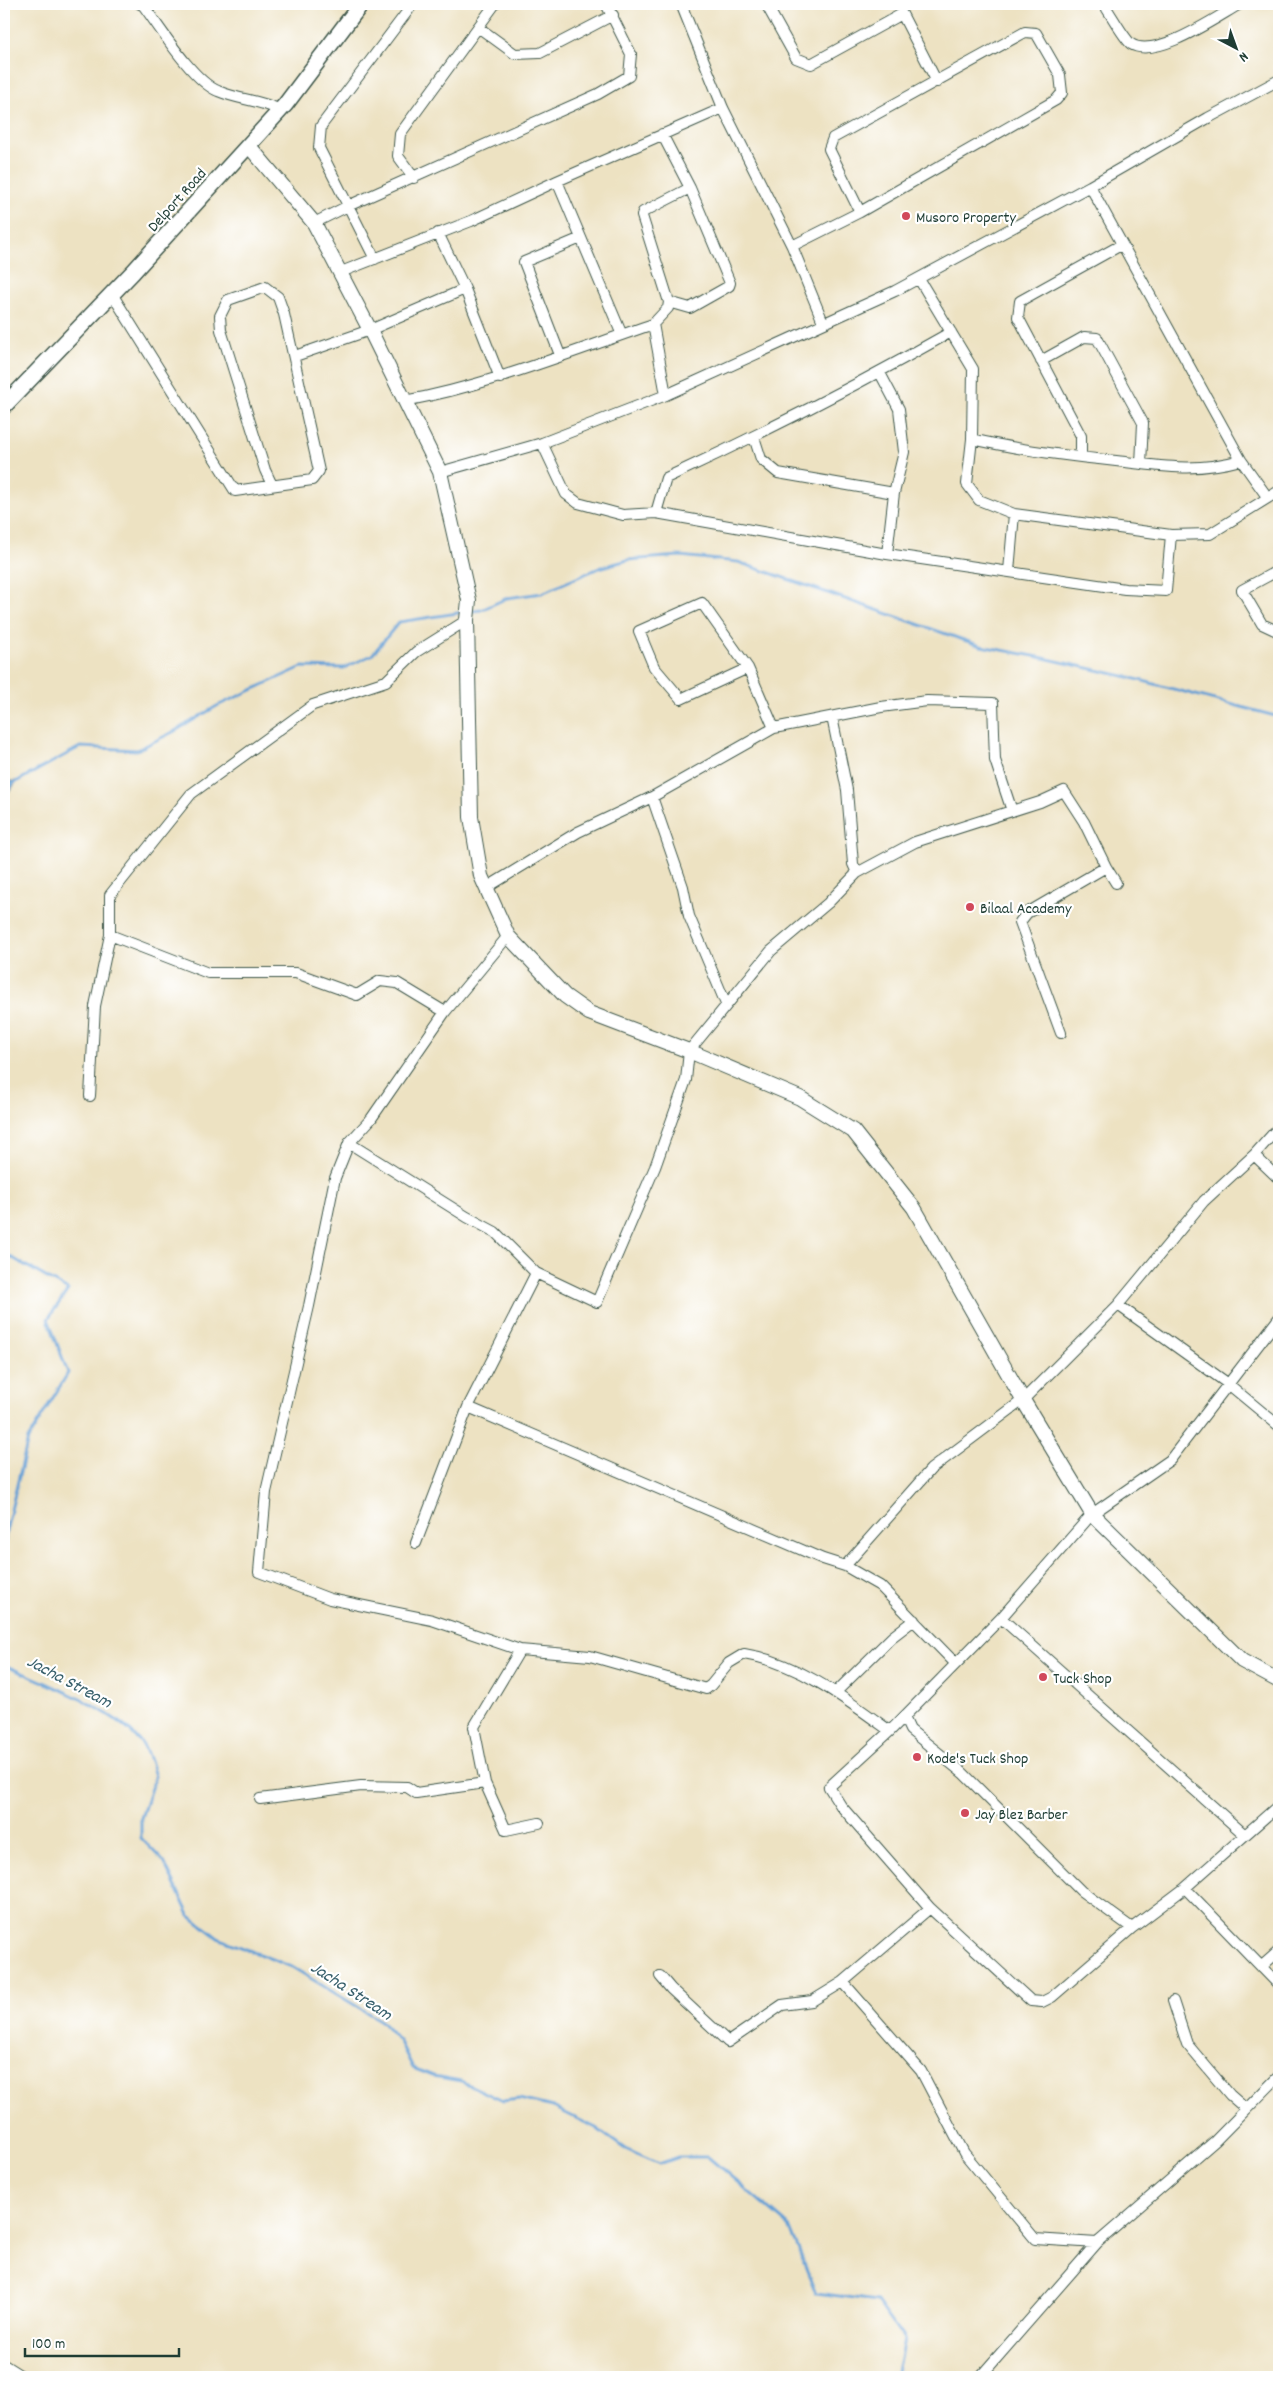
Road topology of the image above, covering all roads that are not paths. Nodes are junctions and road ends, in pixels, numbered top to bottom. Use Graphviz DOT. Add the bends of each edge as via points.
graph roads {
  1 [pos="140,4"];
  2 [pos="361,4"];
  3 [pos="413,4"];
  4 [pos="496,4"];
  5 [pos="606,4"];
  6 [pos="680,4"];
  7 [pos="766,4"];
  8 [pos="1106,4"];
  9 [pos="1240,4"];
  10 [pos="612,15"];
  11 [pos="478,27"];
  12 [pos="1279,80"];
  13 [pos="936,82"];
  14 [pos="723,108"];
  15 [pos="280,110"];
  16 [pos="662,134"];
  17 [pos="249,146"];
  18 [pos="414,178"];
  19 [pos="557,181"];
  20 [pos="1090,186"];
  21 [pos="690,188"];
  22 [pos="348,206"];
  23 [pos="860,212"];
  24 [pos="314,223"];
  25 [pos="438,233"];
  26 [pos="581,238"];
  27 [pos="1121,245"];
  28 [pos="792,246"];
  29 [pos="375,259"];
  30 [pos="340,272"];
  31 [pos="919,280"];
  32 [pos="465,289"];
  33 [pos="112,294"];
  34 [pos="669,302"];
  35 [pos="823,322"];
  36 [pos="654,324"];
  37 [pos="370,330"];
  38 [pos="951,332"];
  39 [pos="622,335"];
  40 [pos="560,355"];
  41 [pos="295,356"];
  42 [pos="1041,361"];
  43 [pos="880,373"];
  44 [pos="500,378"];
  45 [pos="666,395"];
  46 [pos="404,401"];
  47 [pos="4,406"];
  48 [pos="754,437"];
  49 [pos="972,439"];
  50 [pos="542,443"];
  51 [pos="1081,457"];
  52 [pos="1241,460"];
  53 [pos="1141,464"];
  54 [pos="440,472"];
  55 [pos="272,485"];
  56 [pos="1279,491"];
  57 [pos="894,493"];
  58 [pos="1268,498"];
  59 [pos="656,513"];
  60 [pos="1014,514"];
  61 [pos="1171,535"];
  62 [pos="887,554"];
  63 [pos="1279,570"];
  64 [pos="1009,571"];
  65 [pos="467,620"];
  66 [pos="1279,632"];
  67 [pos="748,668"];
  68 [pos="832,717"];
  69 [pos="774,728"];
  70 [pos="652,797"];
  71 [pos="1012,811"];
  72 [pos="1106,867"];
  73 [pos="857,873"];
  74 [pos="1116,883"];
  75 [pos="486,888"];
  76 [pos="110,935"];
  77 [pos="508,936"];
  78 [pos="726,1004"];
  79 [pos="445,1012"];
  80 [pos="1061,1033"];
  81 [pos="689,1051"];
  82 [pos="90,1096"];
  83 [pos="1279,1127"];
  84 [pos="349,1143"];
  85 [pos="1254,1155"];
  86 [pos="1279,1179"];
  87 [pos="536,1273"];
  88 [pos="1118,1304"];
  89 [pos="1279,1318"];
  90 [pos="1227,1383"];
  91 [pos="1023,1400"];
  92 [pos="468,1406"];
  93 [pos="1279,1426"];
  94 [pos="1092,1514"];
  95 [pos="416,1543"];
  96 [pos="845,1566"];
  97 [pos="1001,1618"];
  98 [pos="914,1620"];
  99 [pos="520,1650"];
  100 [pos="956,1663"];
  101 [pos="1279,1681"];
  102 [pos="836,1692"];
  103 [pos="904,1717"];
  104 [pos="890,1731"];
  105 [pos="485,1782"];
  106 [pos="260,1799"];
  107 [pos="1279,1806"];
  108 [pos="539,1823"];
  109 [pos="1245,1835"];
  110 [pos="1185,1888"];
  111 [pos="930,1908"];
  112 [pos="1132,1928"];
  113 [pos="1279,1951"];
  114 [pos="1262,1966"];
  115 [pos="660,1976"];
  116 [pos="843,1982"];
  117 [pos="1279,1985"];
  118 [pos="1173,2001"];
  119 [pos="1279,2076"];
  120 [pos="1246,2109"];
  121 [pos="1097,2243"];
  122 [pos="4,2365"];
  123 [pos="23,2377"];
  124 [pos="980,2377"];
  1 -- 15 [label="street" via="192,70 216,90"];
  2 -- 15 [label="main road, Delport Road"];
  3 -- 22 [label="street" via="321,126 320,148"];
  4 -- 11 [label="street"];
  5 -- 10 [label="street"];
  6 -- 14 [label="street"];
  7 -- 13 [label="street" via="796,58 811,64 902,14"];
  8 -- 9 [label="street" via="1131,44 1144,48 1175,41"];
  10 -- 11 [label="street" via="540,53 515,54"];
  10 -- 18 [label="street" via="631,54 629,76 598,94"];
  11 -- 18 [label="street" via="400,134 398,156"];
  12 -- 20 [label="street"];
  13 -- 23 [label="street" via="833,138 829,149"];
  13 -- 23 [label="street" via="1024,32 1036,33 1060,75 1062,93 1056,100"];
  14 -- 16 [label="street"];
  14 -- 28 [label="street"];
  15 -- 17 [label="main road, Delport Road"];
  16 -- 19 [label="street"];
  16 -- 21 [label="street"];
  17 -- 24 [label="street"];
  17 -- 33 [label="main road, Delport Road"];
  18 -- 22 [label="street"];
  19 -- 25 [label="street" via="472,221"];
  19 -- 26 [label="street"];
  20 -- 27 [label="street"];
  20 -- 31 [label="street"];
  21 -- 34 [label="street" via="643,212 642,216"];
  21 -- 34 [label="street" via="730,283 690,308"];
  22 -- 24 [label="street"];
  22 -- 29 [label="street"];
  23 -- 28 [label="street"];
  24 -- 30 [label="street"];
  25 -- 29 [label="street"];
  25 -- 32 [label="street"];
  26 -- 39 [label="street"];
  26 -- 40 [label="street" via="524,262"];
  27 -- 42 [label="street" via="1020,301 1018,317"];
  27 -- 52 [label="street"];
  28 -- 35 [label="street"];
  29 -- 30 [label="street"];
  30 -- 37 [label="street"];
  31 -- 35 [label="street"];
  31 -- 38 [label="street"];
  32 -- 37 [label="street"];
  32 -- 44 [label="street"];
  33 -- 47 [label="main road, Delport Road"];
  33 -- 55 [label="street" via="235,491"];
  34 -- 36 [label="street" via="668,308"];
  35 -- 45 [label="street"];
  36 -- 39 [label="street"];
  36 -- 45 [label="street"];
  37 -- 41 [label="street"];
  37 -- 46 [label="street"];
  38 -- 43 [label="street"];
  38 -- 49 [label="street" via="973,370"];
  39 -- 40 [label="street"];
  40 -- 44 [label="street"];
  41 -- 55 [label="street" via="318,471 312,480"];
  41 -- 55 [label="street" via="278,297 264,287 228,300 220,316 221,330"];
  42 -- 51 [label="street" via="1081,436"];
  42 -- 53 [label="street" via="1084,337 1098,338 1143,423"];
  43 -- 48 [label="street"];
  43 -- 57 [label="street" via="899,409 904,452"];
  44 -- 46 [label="street"];
  45 -- 50 [label="street"];
  46 -- 54 [label="street"];
  48 -- 57 [label="street" via="761,459 778,473"];
  48 -- 59 [label="street" via="666,478"];
  49 -- 51 [label="street"];
  49 -- 60 [label="street" via="967,484 978,500"];
  50 -- 54 [label="street"];
  50 -- 59 [label="street" via="566,494 578,503 623,515"];
  51 -- 53 [label="street"];
  52 -- 53 [label="street" via="1216,467 1183,469"];
  52 -- 58 [label="street"];
  54 -- 65 [label="street" via="469,600"];
  56 -- 58 [label="street"];
  57 -- 62 [label="street"];
  58 -- 61 [label="street" via="1210,534"];
  59 -- 62 [label="street"];
  60 -- 61 [label="street"];
  60 -- 64 [label="street"];
  61 -- 64 [label="street" via="1166,591"];
  62 -- 64 [label="street"];
  63 -- 66 [label="street" via="1242,590 1262,624"];
  65 -- 75 [label="street" via="471,817"];
  65 -- 76 [label="street" via="416,652 386,681 313,705 191,794 110,895"];
  67 -- 67 [label="street" via="702,603 639,631 654,667 681,699"];
  67 -- 69 [label="street"];
  68 -- 69 [label="street"];
  68 -- 71 [label="street" via="881,706 927,701 993,703 995,760"];
  68 -- 73 [label="street" via="847,790 853,864"];
  69 -- 70 [label="street"];
  70 -- 75 [label="street" via="578,832"];
  70 -- 78 [label="street" via="683,886 689,916"];
  71 -- 72 [label="street" via="1064,791 1084,822"];
  71 -- 73 [label="street" via="915,842"];
  72 -- 74 [label="street"];
  72 -- 80 [label="street" via="1027,913 1020,922"];
  73 -- 78 [label="street" via="828,903 771,951"];
  75 -- 77 [label="street"];
  76 -- 79 [label="street" via="208,973 296,973 358,995 380,981 397,983"];
  76 -- 82 [label="street" via="95,1006"];
  77 -- 79 [label="street"];
  77 -- 81 [label="street" via="565,996 589,1013"];
  78 -- 81 [label="street"];
  79 -- 84 [label="street" via="371,1119"];
  81 -- 87 [label="street" via="686,1080 656,1167 597,1302"];
  81 -- 91 [label="street" via="800,1098 853,1131 914,1208"];
  83 -- 85 [label="street"];
  84 -- 87 [label="street" via="495,1232"];
  84 -- 99 [label="street" via="335,1178 266,1492 259,1572 330,1599 432,1620"];
  85 -- 86 [label="street"];
  85 -- 88 [label="street" via="1204,1201"];
  87 -- 92 [label="street"];
  88 -- 90 [label="street"];
  88 -- 91 [label="street"];
  89 -- 90 [label="street"];
  90 -- 93 [label="street"];
  90 -- 94 [label="street" via="1170,1460"];
  91 -- 94 [label="street"];
  91 -- 96 [label="street" via="931,1469"];
  92 -- 95 [label="street"];
  92 -- 96 [label="street"];
  94 -- 97 [label="street"];
  94 -- 101 [label="street" via="1242,1661"];
  96 -- 98 [label="street" via="880,1586"];
  97 -- 100 [label="street"];
  97 -- 109 [label="street"];
  98 -- 100 [label="street"];
  98 -- 102 [label="street"];
  99 -- 102 [label="street" via="590,1656 706,1689 712,1686 729,1663 744,1654 766,1657"];
  99 -- 105 [label="street" via="474,1727"];
  100 -- 103 [label="street"];
  102 -- 104 [label="street"];
  103 -- 104 [label="street"];
  103 -- 112 [label="street" via="910,1730 963,1773 1081,1891"];
  104 -- 111 [label="street" via="829,1787 841,1806"];
  105 -- 106 [label="street" via="416,1793 407,1787 361,1786"];
  105 -- 108 [label="street" via="506,1830"];
  107 -- 109 [label="street"];
  109 -- 110 [label="street"];
  110 -- 112 [label="street"];
  110 -- 114 [label="street"];
  111 -- 112 [label="street" via="1032,2000 1042,2002"];
  111 -- 116 [label="street"];
  113 -- 114 [label="street"];
  114 -- 117 [label="street"];
  115 -- 116 [label="street" via="728,2042 782,2005 812,2001"];
  116 -- 121 [label="street" via="921,2071 964,2153 1035,2239"];
  118 -- 120 [label="street" via="1186,2044"];
  119 -- 120 [label="street"];
  120 -- 121 [label="street" via="1215,2141"];
  121 -- 124 [label="street"];
  122 -- 123 [label="street"];
}
